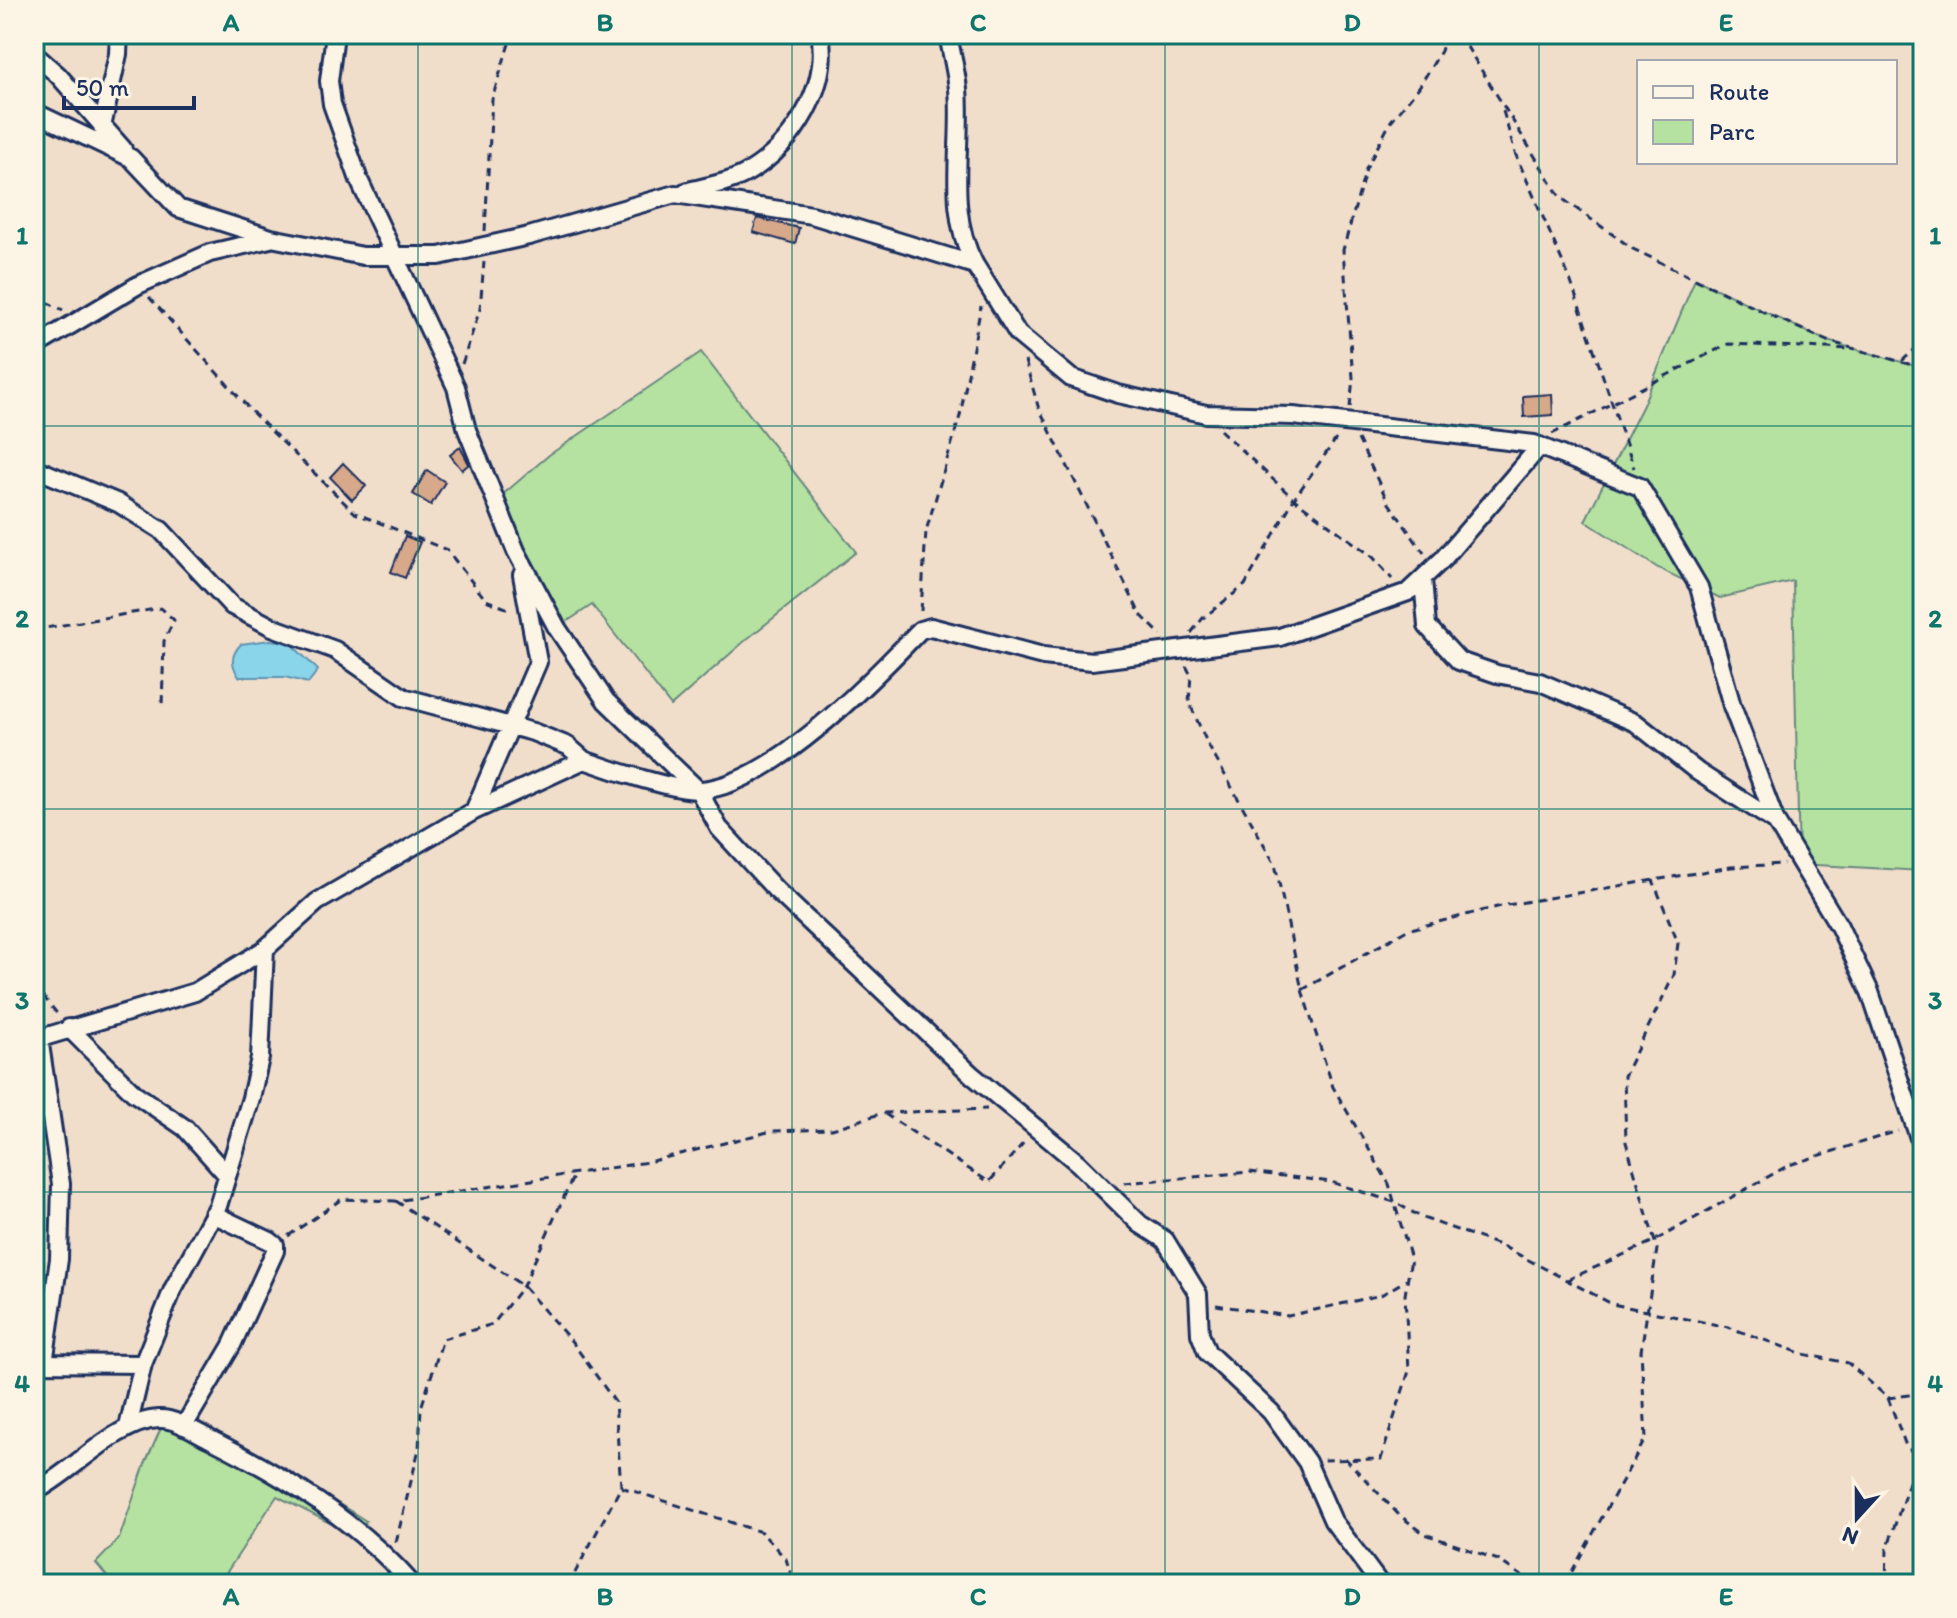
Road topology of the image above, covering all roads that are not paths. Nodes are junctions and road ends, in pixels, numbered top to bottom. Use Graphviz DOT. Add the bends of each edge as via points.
graph roads {
  1 [pos="119,34"];
  2 [pos="335,34"];
  3 [pos="820,34"];
  4 [pos="948,34"];
  5 [pos="34,54"];
  6 [pos="34,112"];
  7 [pos="102,127"];
  8 [pos="131,158"];
  9 [pos="675,194"];
  10 [pos="271,238"];
  11 [pos="394,258"];
  12 [pos="975,265"];
  13 [pos="34,347"];
  14 [pos="1540,446"];
  15 [pos="34,468"];
  16 [pos="516,551"];
  17 [pos="1423,579"];
  18 [pos="511,727"];
  19 [pos="584,760"];
  20 [pos="699,791"];
  21 [pos="474,811"];
  22 [pos="1776,822"];
  23 [pos="265,949"];
  24 [pos="69,1028"];
  25 [pos="37,1039"];
  26 [pos="1923,1150"];
  27 [pos="227,1175"];
  28 [pos="213,1214"];
  29 [pos="39,1363"];
  30 [pos="143,1364"];
  31 [pos="184,1426"];
  32 [pos="128,1427"];
  33 [pos="34,1492"];
  34 [pos="412,1584"];
  35 [pos="1380,1584"];
  1 -- 7 [label="street"];
  2 -- 11 [label="street" via="332,104"];
  3 -- 9 [label="street" via="823,60 810,103 778,147 748,172"];
  4 -- 12 [label="street" via="958,89 956,188 966,248"];
  5 -- 7 [label="street"];
  6 -- 8 [label="street"];
  7 -- 8 [label="street"];
  8 -- 10 [label="street" via="178,208"];
  9 -- 11 [label="street" via="485,246"];
  9 -- 12 [label="street" via="812,215"];
  10 -- 11 [label="street"];
  10 -- 13 [label="street" via="210,253 138,285"];
  11 -- 16 [label="street" via="456,387 467,430"];
  12 -- 14 [label="street" via="1018,334 1071,378 1118,394 1206,414 1348,421"];
  14 -- 17 [label="street"];
  14 -- 22 [label="street" via="1640,487 1699,587 1732,706"];
  15 -- 18 [label="street" via="118,503 161,530 232,606 335,650 403,697"];
  16 -- 18 [label="street" via="538,662"];
  16 -- 20 [label="street" via="557,628 606,701"];
  17 -- 20 [label="street" via="1404,594 1280,637 1142,657 1043,656 931,627 920,630 852,702 736,781"];
  17 -- 22 [label="street" via="1427,626 1459,661 1540,682 1636,723 1698,772"];
  18 -- 19 [label="street" via="568,746"];
  18 -- 21 [label="street"];
  19 -- 20 [label="street"];
  19 -- 21 [label="street"];
  20 -- 35 [label="street" via="719,828 776,890 972,1075 1105,1186 1140,1224 1165,1240 1201,1302 1200,1334 1207,1352 1271,1412 1307,1462 1333,1521"];
  21 -- 23 [label="street" via="317,902"];
  22 -- 26 [label="street" via="1839,926 1870,992"];
  23 -- 24 [label="street" via="195,992"];
  23 -- 27 [label="street" via="260,1058"];
  24 -- 25 [label="street"];
  24 -- 27 [label="street" via="126,1086 185,1128"];
  25 -- 29 [label="street" via="61,1184 59,1259"];
  27 -- 28 [label="street"];
  28 -- 30 [label="street" via="173,1289"];
  28 -- 31 [label="street" via="275,1245 232,1345"];
  29 -- 30 [label="street"];
  30 -- 32 [label="street"];
  31 -- 32 [label="street" via="160,1418"];
  31 -- 34 [label="street" via="274,1472 360,1532"];
  32 -- 33 [label="street"];
}
